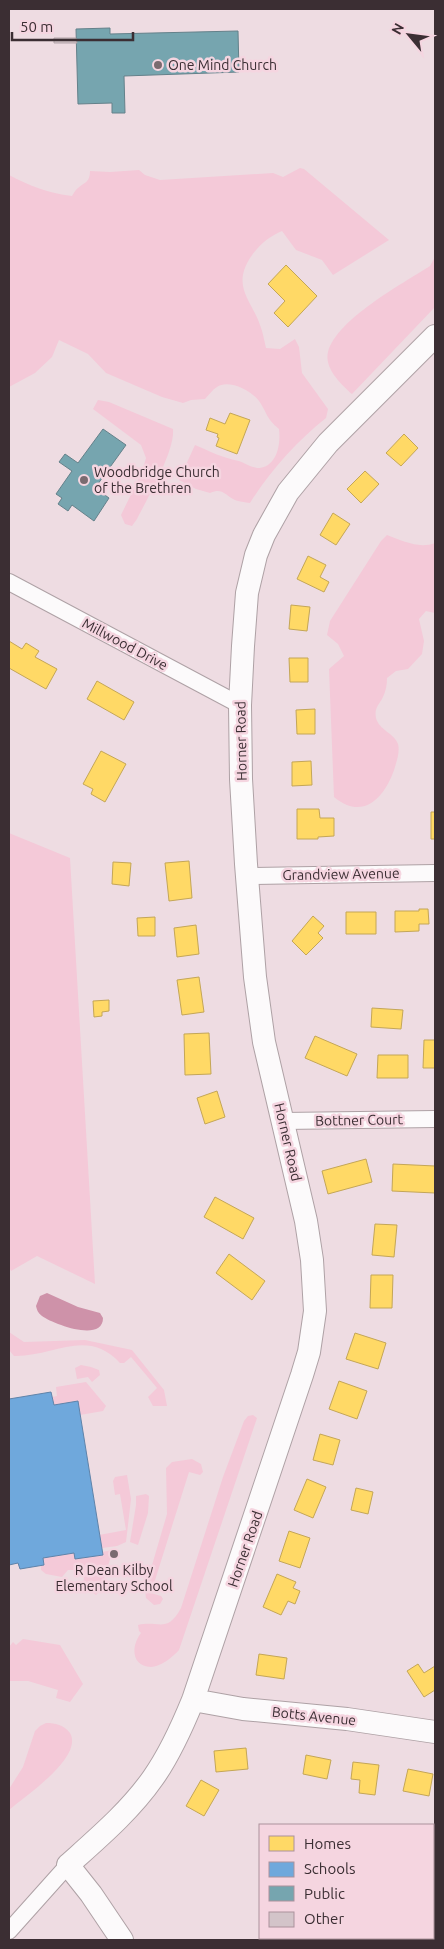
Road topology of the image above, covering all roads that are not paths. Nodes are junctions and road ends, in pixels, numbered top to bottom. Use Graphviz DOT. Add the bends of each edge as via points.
graph roads {
  1 [pos="435,336"];
  2 [pos="9,582"];
  3 [pos="240,706"];
  4 [pos="435,872"];
  5 [pos="247,876"];
  6 [pos="435,1119"];
  7 [pos="283,1121"];
  8 [pos="193,1700"];
  9 [pos="435,1732"];
  10 [pos="68,1865"];
  11 [pos="9,1931"];
  12 [pos="122,1940"];
  1 -- 3 [label="main road, Horner Road" via="328,443 288,492 272,518 256,555 247,593"];
  2 -- 3 [label="street, Millwood Drive"];
  3 -- 5 [label="main road, Horner Road"];
  4 -- 5 [label="street, Grandview Avenue"];
  5 -- 7 [label="main road, Horner Road" via="264,1042"];
  6 -- 7 [label="street, Bottner Court"];
  7 -- 8 [label="main road, Horner Road" via="312,1260 315,1290 313,1330 299,1384"];
  8 -- 9 [label="main road, Botts Avenue"];
  8 -- 10 [label="main road, Horner Road" via="175,1741 153,1778 122,1814"];
  10 -- 11 [label="street, Horner Road"];
  10 -- 12 [label="main road"];
}
